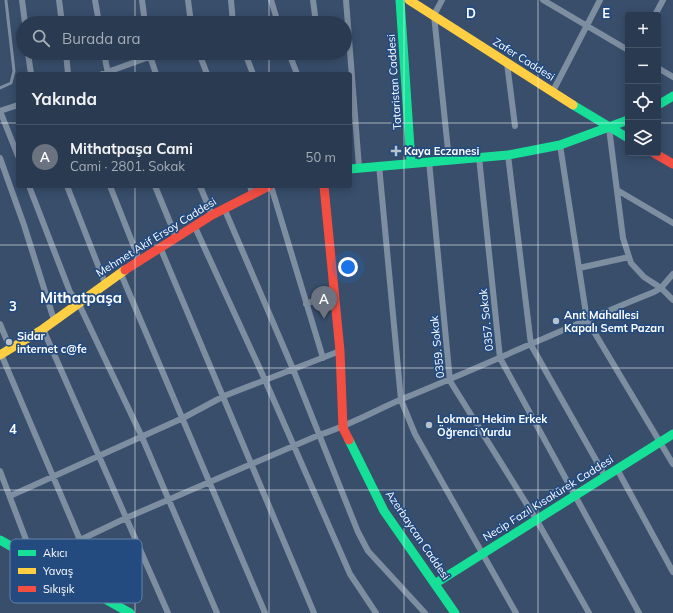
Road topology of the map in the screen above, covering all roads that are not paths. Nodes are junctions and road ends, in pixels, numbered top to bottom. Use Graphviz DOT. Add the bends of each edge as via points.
graph roads {
  1 [pos="7,0"];
  2 [pos="22,0"];
  3 [pos="59,0"];
  4 [pos="95,0"];
  5 [pos="142,0"];
  6 [pos="188,0"];
  7 [pos="231,0"];
  8 [pos="271,0"];
  9 [pos="314,0"];
  10 [pos="346,0"];
  11 [pos="400,0"];
  12 [pos="408,0"];
  13 [pos="442,0"];
  14 [pos="543,0"];
  15 [pos="600,0"];
  16 [pos="664,0"];
  17 [pos="657,12"];
  18 [pos="434,15"];
  19 [pos="24,16"];
  20 [pos="61,16"];
  21 [pos="98,16"];
  22 [pos="144,16"];
  23 [pos="190,16"];
  24 [pos="232,16"];
  25 [pos="276,16"];
  26 [pos="315,16"];
  27 [pos="347,16"];
  28 [pos="587,26"];
  29 [pos="625,48"];
  30 [pos="29,60"];
  31 [pos="67,60"];
  32 [pos="105,60"];
  33 [pos="137,60"];
  34 [pos="151,60"];
  35 [pos="202,60"];
  36 [pos="248,60"];
  37 [pos="292,60"];
  38 [pos="349,60"];
  39 [pos="506,62"];
  40 [pos="661,70"];
  41 [pos="31,72"];
  42 [pos="68,72"];
  43 [pos="106,72"];
  44 [pos="108,72"];
  45 [pos="155,72"];
  46 [pos="206,72"];
  47 [pos="252,72"];
  48 [pos="296,72"];
  49 [pos="349,72"];
  50 [pos="673,77"];
  51 [pos="0,88"];
  52 [pos="553,91"];
  53 [pos="673,96"];
  54 [pos="661,103"];
  55 [pos="16,106"];
  56 [pos="0,111"];
  57 [pos="625,121"];
  58 [pos="352,126"];
  59 [pos="514,126"];
  60 [pos="608,128"];
  61 [pos="625,136"];
  62 [pos="560,145"];
  63 [pos="16,151"];
  64 [pos="508,155"];
  65 [pos="659,156"];
  66 [pos="479,157"];
  67 [pos="0,158"];
  68 [pos="448,160"];
  69 [pos="429,161"];
  70 [pos="411,162"];
  71 [pos="673,164"];
  72 [pos="379,165"];
  73 [pos="354,168"];
  74 [pos="30,188"];
  75 [pos="68,188"];
  76 [pos="111,188"];
  77 [pos="156,188"];
  78 [pos="201,188"];
  79 [pos="271,188"];
  80 [pos="324,188"];
  81 [pos="251,190"];
  82 [pos="617,190"];
  83 [pos="224,208"];
  84 [pos="212,215"];
  85 [pos="673,223"];
  86 [pos="194,225"];
  87 [pos="176,237"];
  88 [pos="160,247"];
  89 [pos="630,257"];
  90 [pos="140,262"];
  91 [pos="579,268"];
  92 [pos="121,274"];
  93 [pos="673,274"];
  94 [pos="105,283"];
  95 [pos="661,288"];
  96 [pos="335,292"];
  97 [pos="673,300"];
  98 [pos="78,302"];
  99 [pos="306,304"];
  100 [pos="54,320"];
  101 [pos="587,320"];
  102 [pos="0,324"];
  103 [pos="43,330"];
  104 [pos="531,345"];
  105 [pos="10,348"];
  106 [pos="340,351"];
  107 [pos="1,355"];
  108 [pos="323,358"];
  109 [pos="500,358"];
  110 [pos="292,369"];
  111 [pos="265,380"];
  112 [pos="450,381"];
  113 [pos="224,396"];
  114 [pos="401,400"];
  115 [pos="183,418"];
  116 [pos="343,428"];
  117 [pos="673,434"];
  118 [pos="318,435"];
  119 [pos="142,437"];
  120 [pos="660,442"];
  121 [pos="293,446"];
  122 [pos="100,456"];
  123 [pos="253,463"];
  124 [pos="673,464"];
  125 [pos="617,469"];
  126 [pos="0,471"];
  127 [pos="53,476"];
  128 [pos="605,476"];
  129 [pos="210,482"];
  130 [pos="576,494"];
  131 [pos="10,496"];
  132 [pos="169,500"];
  133 [pos="126,518"];
  134 [pos="536,519"];
  135 [pos="26,539"];
  136 [pos="80,539"];
  137 [pos="82,539"];
  138 [pos="135,539"];
  139 [pos="0,540"];
  140 [pos="10,545"];
  141 [pos="483,553"];
  142 [pos="142,554"];
  143 [pos="673,572"];
  144 [pos="436,583"];
  145 [pos="112,603"];
  146 [pos="130,613"];
  147 [pos="168,613"];
  148 [pos="217,613"];
  149 [pos="265,613"];
  150 [pos="314,613"];
  151 [pos="376,613"];
  152 [pos="425,613"];
  153 [pos="455,613"];
  154 [pos="516,613"];
  155 [pos="589,613"];
  156 [pos="640,613"];
  1 -- 51 [label="lane" via="14,71 11,83"];
  2 -- 19 [label="street"];
  3 -- 20 [label="street"];
  4 -- 21 [label="street"];
  5 -- 22 [label="street"];
  6 -- 23 [label="street"];
  7 -- 24 [label="street"];
  8 -- 25 [label="street"];
  9 -- 26 [label="street"];
  10 -- 27 [label="street"];
  11 -- 70 [label="street, Tataristan Caddesi"];
  12 -- 18 [label="street, Zafer Caddesi"];
  13 -- 18 [label="street"];
  14 -- 28 [label="street"];
  15 -- 28 [label="street"];
  16 -- 17 [label="street"];
  18 -- 39 [label="street, Zafer Caddesi"];
  18 -- 68 [label="street"];
  28 -- 29 [label="street"];
  28 -- 52 [label="street"];
  30 -- 41 [label="street"];
  31 -- 42 [label="street"];
  32 -- 43 [label="street"];
  33 -- 44 [label="street"];
  34 -- 45 [label="street"];
  35 -- 46 [label="street"];
  36 -- 47 [label="street"];
  37 -- 48 [label="street"];
  38 -- 49 [label="street"];
  39 -- 52 [label="street, Zafer Caddesi"];
  39 -- 59 [label="street"];
  40 -- 50 [label="street"];
  52 -- 60 [label="street, Zafer Caddesi"];
  53 -- 54 [label="street"];
  55 -- 56 [label="street"];
  56 -- 63 [label="street"];
  57 -- 60 [label="street"];
  58 -- 73 [label="street"];
  60 -- 61 [label="street, Zafer Caddesi"];
  60 -- 62 [label="street"];
  60 -- 82 [label="street"];
  62 -- 64 [label="street"];
  62 -- 91 [label="street"];
  64 -- 66 [label="street"];
  64 -- 104 [label="street"];
  65 -- 71 [label="street"];
  66 -- 68 [label="street"];
  66 -- 109 [label="street, 0357. Sokak"];
  67 -- 100 [label="street"];
  68 -- 69 [label="street"];
  69 -- 70 [label="street"];
  69 -- 112 [label="street, 0359. Sokak"];
  70 -- 72 [label="street"];
  72 -- 73 [label="street"];
  72 -- 114 [label="street"];
  74 -- 98 [label="street" via="70,292"];
  75 -- 94 [label="street"];
  76 -- 90 [label="street"];
  77 -- 87 [label="street"];
  78 -- 84 [label="street"];
  79 -- 99 [label="street"];
  80 -- 96 [label="street, Azerbaycan Caddesi"];
  81 -- 83 [label="street, Mehmet Akif Ersoy Caddesi"];
  82 -- 85 [label="street"];
  82 -- 89 [label="street" via="623,238"];
  83 -- 84 [label="street, Mehmet Akif Ersoy Caddesi"];
  83 -- 110 [label="street"];
  84 -- 86 [label="street, Mehmet Akif Ersoy Caddesi"];
  86 -- 87 [label="street, Mehmet Akif Ersoy Caddesi"];
  86 -- 111 [label="street"];
  87 -- 88 [label="street, Mehmet Akif Ersoy Caddesi"];
  88 -- 90 [label="street, Mehmet Akif Ersoy Caddesi"];
  88 -- 113 [label="street"];
  89 -- 91 [label="street"];
  89 -- 95 [label="street" via="631,263 644,277"];
  90 -- 92 [label="street, Mehmet Akif Ersoy Caddesi"];
  91 -- 101 [label="street"];
  92 -- 94 [label="street, Mehmet Akif Ersoy Caddesi"];
  92 -- 115 [label="street"];
  93 -- 95 [label="street"];
  94 -- 98 [label="street, Mehmet Akif Ersoy Caddesi"];
  95 -- 97 [label="street"];
  95 -- 101 [label="street"];
  96 -- 99 [label="street"];
  96 -- 106 [label="street, Azerbaycan Caddesi"];
  98 -- 100 [label="street, Mehmet Akif Ersoy Caddesi"];
  98 -- 119 [label="street"];
  99 -- 108 [label="street"];
  100 -- 103 [label="street, Mehmet Akif Ersoy Caddesi"];
  101 -- 104 [label="street"];
  101 -- 120 [label="street"];
  102 -- 105 [label="street"];
  103 -- 105 [label="street, Mehmet Akif Ersoy Caddesi"];
  103 -- 122 [label="street"];
  104 -- 109 [label="street"];
  104 -- 128 [label="street"];
  105 -- 107 [label="street, Mehmet Akif Ersoy Caddesi"];
  106 -- 108 [label="street"];
  106 -- 116 [label="street, Azerbaycan Caddesi"];
  107 -- 127 [label="street"];
  108 -- 110 [label="street"];
  109 -- 112 [label="street"];
  109 -- 130 [label="street, 0357. Sokak"];
  110 -- 111 [label="street"];
  110 -- 118 [label="street"];
  111 -- 113 [label="street"];
  111 -- 121 [label="street"];
  112 -- 114 [label="street"];
  112 -- 134 [label="street, 0359. Sokak"];
  113 -- 115 [label="street"];
  113 -- 123 [label="street"];
  114 -- 116 [label="street"];
  114 -- 141 [label="street" via="415,434"];
  115 -- 119 [label="street"];
  115 -- 129 [label="street"];
  116 -- 118 [label="street"];
  116 -- 144 [label="street, Azerbaycan Caddesi" via="384,511"];
  117 -- 120 [label="street, Necip Fazıl Kısakürek Caddesi"];
  118 -- 121 [label="street"];
  118 -- 152 [label="street" via="368,551"];
  119 -- 122 [label="street"];
  119 -- 132 [label="street"];
  120 -- 124 [label="street"];
  120 -- 125 [label="street, Necip Fazıl Kısakürek Caddesi"];
  121 -- 123 [label="street"];
  121 -- 151 [label="street" via="350,574"];
  122 -- 127 [label="street"];
  122 -- 133 [label="street"];
  123 -- 129 [label="street"];
  123 -- 150 [label="street"];
  125 -- 128 [label="street, Necip Fazıl Kısakürek Caddesi"];
  125 -- 143 [label="street"];
  126 -- 131 [label="street"];
  127 -- 131 [label="street"];
  127 -- 136 [label="street"];
  128 -- 130 [label="street, Necip Fazıl Kısakürek Caddesi"];
  129 -- 132 [label="street"];
  129 -- 149 [label="street"];
  130 -- 134 [label="street, Necip Fazıl Kısakürek Caddesi"];
  130 -- 156 [label="street, 0357. Sokak"];
  131 -- 135 [label="street"];
  132 -- 133 [label="street"];
  132 -- 148 [label="street"];
  133 -- 137 [label="street"];
  133 -- 138 [label="street"];
  134 -- 141 [label="street, Necip Fazıl Kısakürek Caddesi"];
  134 -- 155 [label="street, 0359. Sokak"];
  139 -- 140 [label="street"];
  141 -- 144 [label="street, Necip Fazıl Kısakürek Caddesi"];
  141 -- 154 [label="street"];
  142 -- 147 [label="street"];
  144 -- 153 [label="street, Azerbaycan Caddesi"];
  145 -- 146 [label="street"];
}
